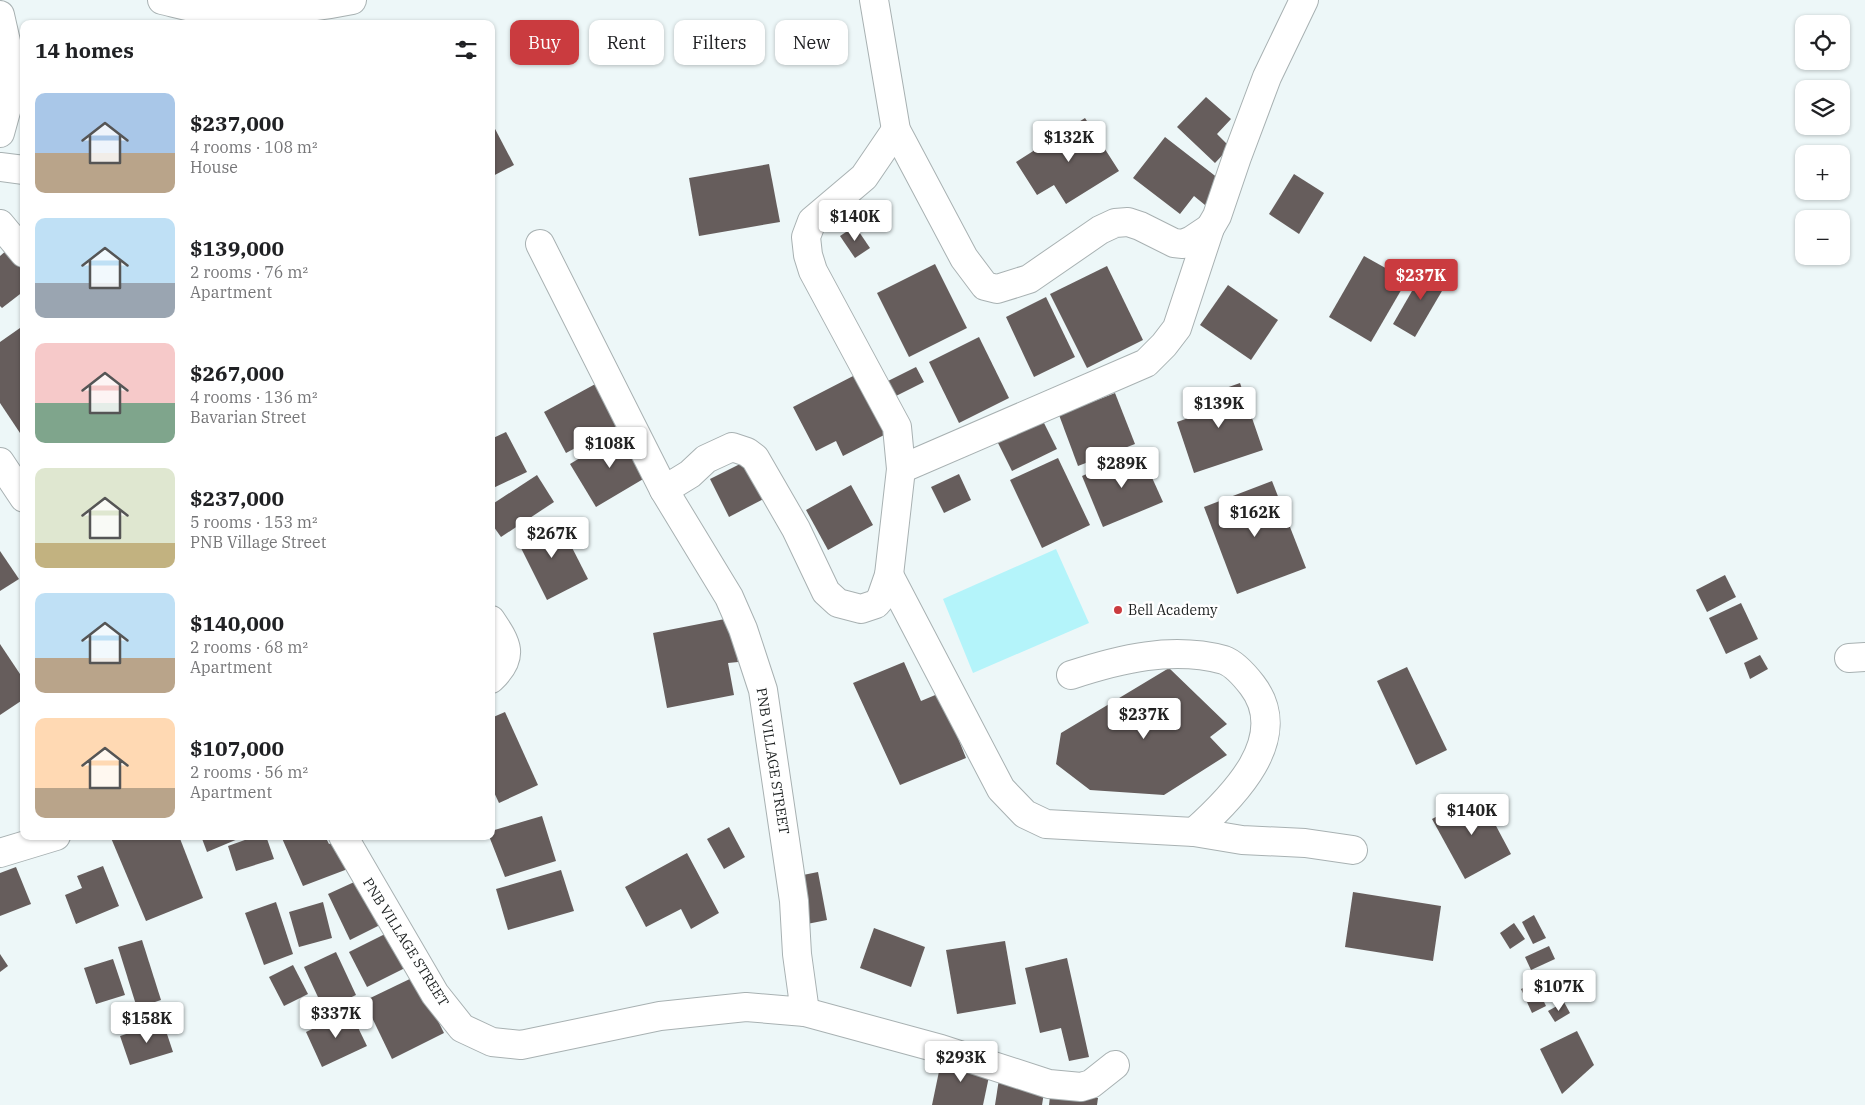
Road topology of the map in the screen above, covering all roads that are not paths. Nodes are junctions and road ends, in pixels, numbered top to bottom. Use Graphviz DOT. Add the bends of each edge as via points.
graph roads {
  1 [pos="162,0"];
  2 [pos="352,0"];
  3 [pos="874,0"];
  4 [pos="1304,0"];
  5 [pos="0,15"];
  6 [pos="896,130"];
  7 [pos="0,133"];
  8 [pos="0,167"];
  9 [pos="20,170"];
  10 [pos="0,224"];
  11 [pos="1210,228"];
  12 [pos="540,244"];
  13 [pos="20,249"];
  14 [pos="0,462"];
  15 [pos="901,469"];
  16 [pos="664,490"];
  17 [pos="20,492"];
  18 [pos="889,575"];
  19 [pos="495,626"];
  20 [pos="495,675"];
  21 [pos="1071,675"];
  22 [pos="1194,832"];
  23 [pos="43,840"];
  24 [pos="345,840"];
  25 [pos="1353,850"];
  26 [pos="0,853"];
  27 [pos="805,1012"];
  28 [pos="1115,1065"];
  1 -- 2 [label="street" via="201,8 247,11"];
  3 -- 6 [label="street"];
  4 -- 11 [label="street" via="1268,77"];
  5 -- 7 [label="street" via="7,46 8,104"];
  6 -- 11 [label="street" via="964,258 985,286 997,289 1028,278 1115,223 1128,222 1183,244"];
  6 -- 15 [label="street" via="864,177 812,221 806,237 813,270 898,427"];
  8 -- 9 [label="street"];
  10 -- 13 [label="street"];
  11 -- 15 [label="street" via="1177,328 1146,363"];
  12 -- 16 [label="street, PNB VILLAGE STREET"];
  14 -- 17 [label="street"];
  15 -- 18 [label="street"];
  16 -- 18 [label="street" via="690,474 706,459 732,447 747,452 755,458 773,487 826,592 838,603 861,609 876,604"];
  16 -- 27 [label="street, PNB VILLAGE STREET" via="728,598 743,629 763,690 794,901"];
  18 -- 22 [label="street" via="1001,789 1025,814 1046,824"];
  19 -- 20 [label="street" via="505,640 506,655"];
  21 -- 22 [label="street" via="1107,663 1153,654 1226,661 1247,679 1266,715 1264,742 1238,788 1221,809"];
  22 -- 25 [label="street" via="1242,840 1305,843"];
  23 -- 26 [label="street"];
  24 -- 27 [label="street, PNB VILLAGE STREET" via="435,994 462,1028 492,1042 521,1045 660,1016 746,1007"];
  27 -- 28 [label="street, PNB VILLAGE STREET" via="1056,1085 1080,1088 1091,1084"];
}
